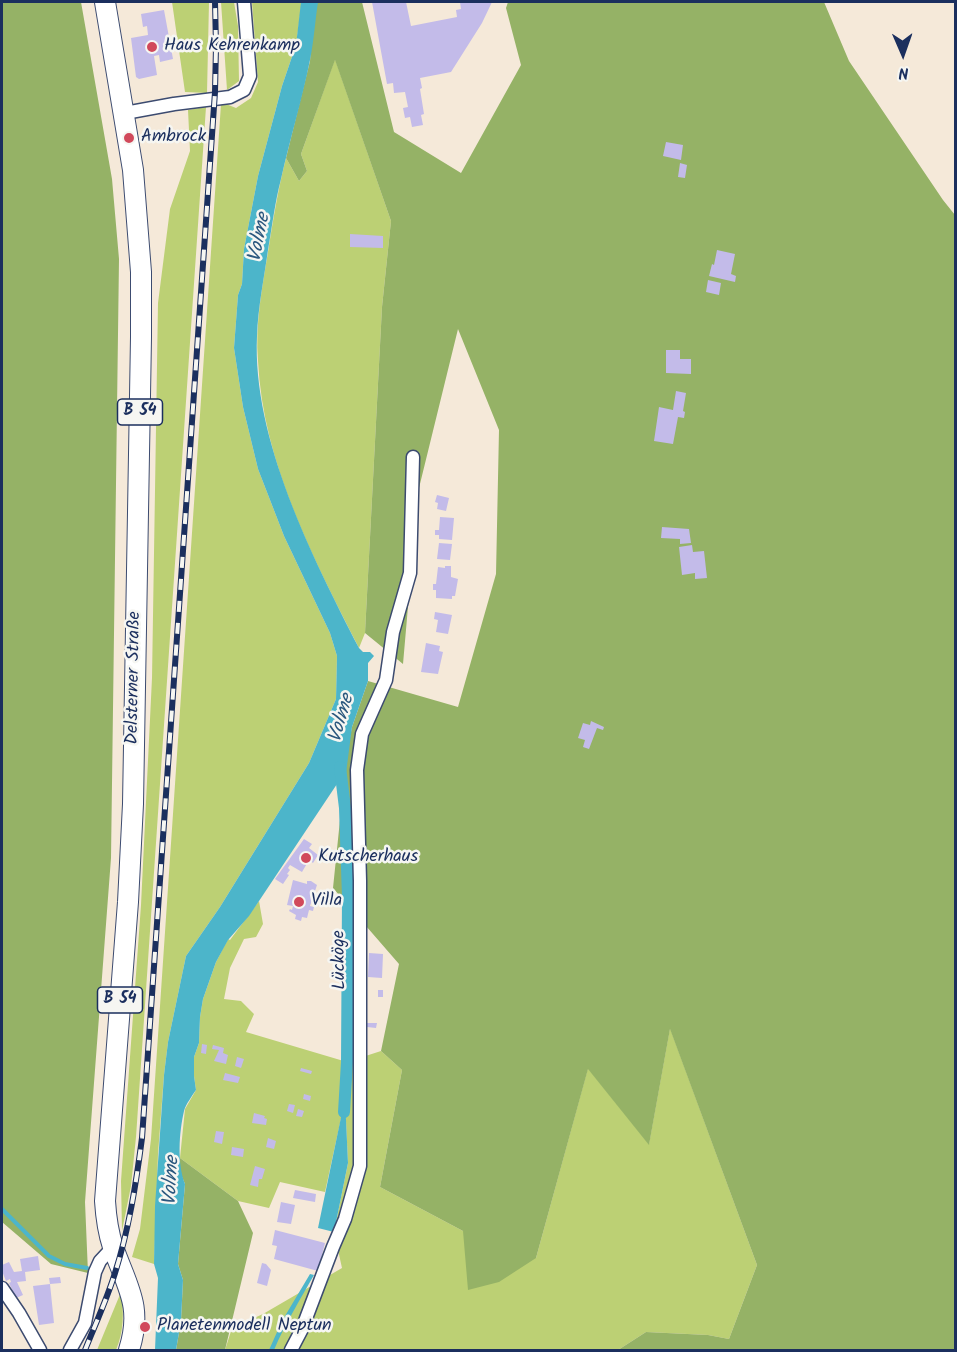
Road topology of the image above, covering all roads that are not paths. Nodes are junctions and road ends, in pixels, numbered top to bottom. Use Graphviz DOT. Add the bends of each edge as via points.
graph roads {
  1 [pos="105,2"];
  2 [pos="244,2"];
  3 [pos="125,113"];
  4 [pos="413,457"];
  5 [pos="113,1247"];
  6 [pos="2,1288"];
  7 [pos="40,1350"];
  8 [pos="70,1350"];
  9 [pos="129,1350"];
  10 [pos="291,1350"];
  1 -- 3 [label="main road, Delsterner Straße / B 54"];
  2 -- 3 [label="street" via="250,76 244,90 230,97"];
  3 -- 5 [label="main road, Delsterner Straße / B 54" via="137,215 141,337 133,804 105,1181 106,1221"];
  4 -- 10 [label="street, Lücköge" via="410,573 393,632 386,680 362,734 357,770 360,1166 345,1219"];
  5 -- 8 [label="street" via="95,1272 85,1323"];
  5 -- 9 [label="main road, Delsterner Straße / B 54" via="134,1301 135,1325"];
  6 -- 7 [label="street"];
}
